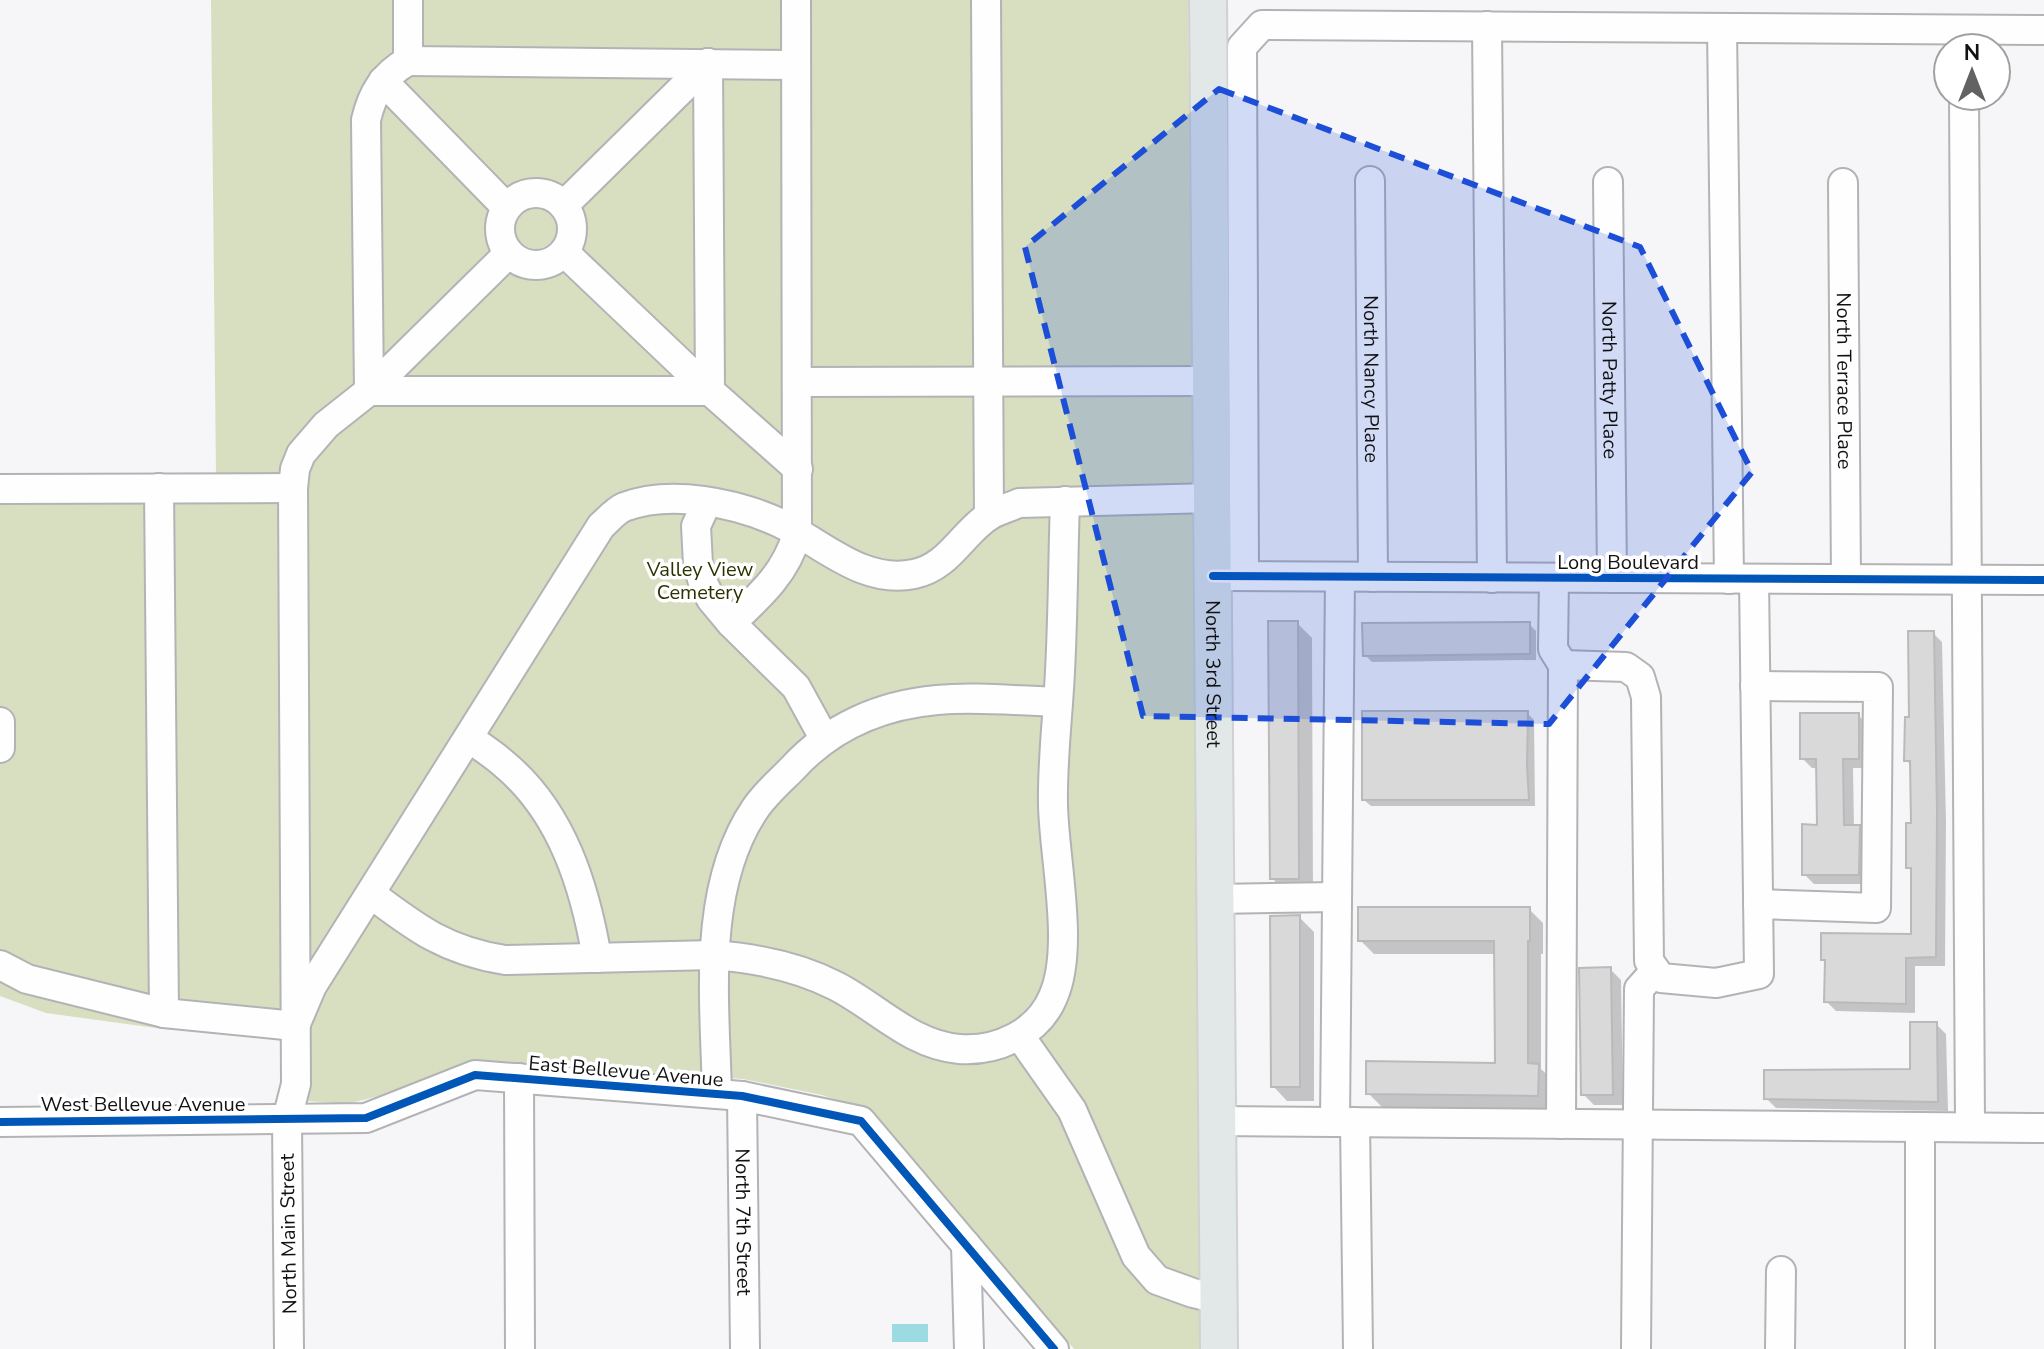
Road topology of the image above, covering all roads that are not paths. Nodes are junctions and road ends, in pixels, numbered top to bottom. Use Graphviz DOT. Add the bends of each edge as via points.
graph roads {
  1 [pos="408,0"];
  2 [pos="796,0"];
  3 [pos="986,0"];
  4 [pos="1208,0"];
  5 [pos="1487,26"];
  6 [pos="1722,28"];
  7 [pos="2044,30"];
  8 [pos="2012,34"];
  9 [pos="1932,38"];
  10 [pos="408,61"];
  11 [pos="708,63"];
  12 [pos="796,65"];
  13 [pos="383,81"];
  14 [pos="1964,112"];
  15 [pos="1370,181"];
  16 [pos="1608,182"];
  17 [pos="1843,183"];
  18 [pos="564,205"];
  19 [pos="506,207"];
  20 [pos="564,252"];
  21 [pos="509,253"];
  22 [pos="1211,381"];
  23 [pos="799,382"];
  24 [pos="989,383"];
  25 [pos="369,391"];
  26 [pos="710,391"];
  27 [pos="798,469"];
  28 [pos="159,488"];
  29 [pos="293,488"];
  30 [pos="0,489"];
  31 [pos="1212,498"];
  32 [pos="1065,501"];
  33 [pos="707,502"];
  34 [pos="989,516"];
  35 [pos="797,534"];
  36 [pos="1228,576"];
  37 [pos="1340,577"];
  38 [pos="1373,577"];
  39 [pos="1492,578"];
  40 [pos="1554,578"];
  41 [pos="1612,578"];
  42 [pos="1741,579"];
  43 [pos="1846,579"];
  44 [pos="1967,580"];
  45 [pos="2044,580"];
  46 [pos="731,623"];
  47 [pos="1563,665"];
  48 [pos="1755,686"];
  49 [pos="1058,702"];
  50 [pos="0,722"];
  51 [pos="469,738"];
  52 [pos="824,738"];
  53 [pos="0,748"];
  54 [pos="371,894"];
  55 [pos="1337,897"];
  56 [pos="1215,899"];
  57 [pos="1758,904"];
  58 [pos="713,955"];
  59 [pos="597,958"];
  60 [pos="0,965"];
  61 [pos="1655,971"];
  62 [pos="164,1013"];
  63 [pos="295,1026"];
  64 [pos="1020,1036"];
  65 [pos="519,1078"];
  66 [pos="730,1095"];
  67 [pos="287,1119"];
  68 [pos="1217,1121"];
  69 [pos="0,1122"];
  70 [pos="1345,1122"];
  71 [pos="1561,1124"];
  72 [pos="1639,1124"];
  73 [pos="1920,1127"];
  74 [pos="1970,1127"];
  75 [pos="2044,1128"];
  76 [pos="966,1245"];
  77 [pos="1781,1271"];
  78 [pos="1218,1299"];
  79 [pos="289,1349"];
  80 [pos="520,1349"];
  81 [pos="745,1349"];
  82 [pos="969,1349"];
  83 [pos="1054,1349"];
  84 [pos="1219,1349"];
  85 [pos="1358,1349"];
  86 [pos="1636,1349"];
  87 [pos="1780,1349"];
  88 [pos="1920,1349"];
  1 -- 10 [label="street"];
  2 -- 12 [label="street"];
  3 -- 24 [label="street"];
  4 -- 22 [label="main road, North 3rd Street"];
  5 -- 6 [label="street"];
  5 -- 36 [label="street" via="1262,25 1242,47"];
  5 -- 39 [label="street"];
  6 -- 9 [label="street"];
  6 -- 42 [label="street"];
  7 -- 8 [label="street"];
  10 -- 11 [label="street"];
  10 -- 13 [label="street"];
  11 -- 12 [label="street"];
  11 -- 18 [label="street"];
  11 -- 26 [label="street"];
  12 -- 23 [label="street"];
  13 -- 19 [label="street"];
  13 -- 25 [label="street" via="366,120"];
  14 -- 44 [label="street"];
  15 -- 38 [label="street, North Nancy Place"];
  16 -- 41 [label="street, North Patty Place"];
  17 -- 43 [label="street, North Terrace Place"];
  18 -- 19 [label="street" via="535,192"];
  18 -- 20 [label="street" via="573,229"];
  19 -- 21 [label="street" via="499,228"];
  20 -- 21 [label="street" via="534,265"];
  20 -- 26 [label="street"];
  21 -- 25 [label="street, North Main Street"];
  22 -- 24 [label="street"];
  22 -- 31 [label="main road, North 3rd Street"];
  23 -- 24 [label="street"];
  23 -- 27 [label="street"];
  24 -- 34 [label="street"];
  25 -- 26 [label="street"];
  25 -- 29 [label="street, North Main Street" via="326,425 301,454"];
  26 -- 27 [label="street"];
  27 -- 35 [label="street"];
  28 -- 29 [label="street"];
  28 -- 30 [label="street"];
  28 -- 62 [label="street"];
  29 -- 63 [label="street, North Main Street"];
  31 -- 32 [label="street"];
  31 -- 36 [label="main road, North 3rd Street"];
  32 -- 34 [label="street" via="1019,503"];
  32 -- 49 [label="street"];
  33 -- 35 [label="street" via="749,511"];
  33 -- 46 [label="street" via="696,526 698,564 711,599"];
  33 -- 51 [label="street" via="648,500 621,508 601,526"];
  34 -- 35 [label="street" via="943,561 915,574 879,575"];
  35 -- 46 [label="street" via="778,578"];
  36 -- 37 [label="street, Long Boulevard"];
  36 -- 56 [label="main road, North 3rd Street"];
  37 -- 38 [label="street, Long Boulevard"];
  37 -- 55 [label="street"];
  38 -- 39 [label="street, Long Boulevard"];
  39 -- 40 [label="street, Long Boulevard"];
  40 -- 41 [label="street, Long Boulevard"];
  40 -- 47 [label="street" via="1553,649"];
  41 -- 42 [label="street, Long Boulevard"];
  42 -- 43 [label="street, Long Boulevard"];
  42 -- 48 [label="street"];
  43 -- 44 [label="street, Long Boulevard"];
  44 -- 45 [label="street, Long Boulevard"];
  44 -- 74 [label="street"];
  46 -- 52 [label="street" via="796,687"];
  47 -- 61 [label="street" via="1626,667 1640,677 1646,697 1649,961"];
  47 -- 71 [label="street"];
  48 -- 57 [label="street"];
  48 -- 57 [label="street" via="1878,687 1876,908"];
  49 -- 52 [label="street, North 7th Street" via="937,700 892,707"];
  49 -- 64 [label="street" via="1053,803 1062,969 1042,1017"];
  50 -- 53 [label="street"];
  51 -- 54 [label="street"];
  51 -- 59 [label="street" via="505,764 551,821 580,880"];
  52 -- 58 [label="street, North 7th Street" via="756,808 740,837 718,908"];
  54 -- 59 [label="street" via="445,944 472,955 505,960"];
  54 -- 63 [label="street" via="312,986"];
  55 -- 56 [label="street"];
  55 -- 70 [label="street"];
  56 -- 68 [label="main road, North 3rd Street"];
  57 -- 61 [label="street" via="1759,974 1716,983 1661,978"];
  58 -- 59 [label="street"];
  58 -- 64 [label="street" via="744,957 834,985 928,1043 981,1049"];
  58 -- 66 [label="street, North 7th Street"];
  60 -- 62 [label="street" via="27,979"];
  61 -- 72 [label="street" via="1639,989"];
  62 -- 63 [label="street"];
  63 -- 67 [label="street, North Main Street" via="296,1084"];
  64 -- 78 [label="street" via="1072,1110 1136,1256 1157,1280"];
  65 -- 66 [label="street, East Bellevue Avenue"];
  65 -- 67 [label="street, East Bellevue Avenue" via="475,1075 366,1118"];
  65 -- 80 [label="street"];
  66 -- 76 [label="street, East Bellevue Avenue" via="861,1121"];
  66 -- 81 [label="street, North 7th Street"];
  67 -- 69 [label="street, West Bellevue Avenue"];
  67 -- 79 [label="street, North Main Street"];
  68 -- 70 [label="street"];
  68 -- 78 [label="main road, North 3rd Street"];
  70 -- 71 [label="street"];
  70 -- 85 [label="street"];
  71 -- 72 [label="street"];
  72 -- 73 [label="street"];
  72 -- 86 [label="street"];
  73 -- 74 [label="street"];
  73 -- 88 [label="street"];
  74 -- 75 [label="street"];
  76 -- 82 [label="street"];
  76 -- 83 [label="street, East Bellevue Avenue"];
  77 -- 87 [label="street"];
  78 -- 84 [label="main road, North 3rd Street"];
}
